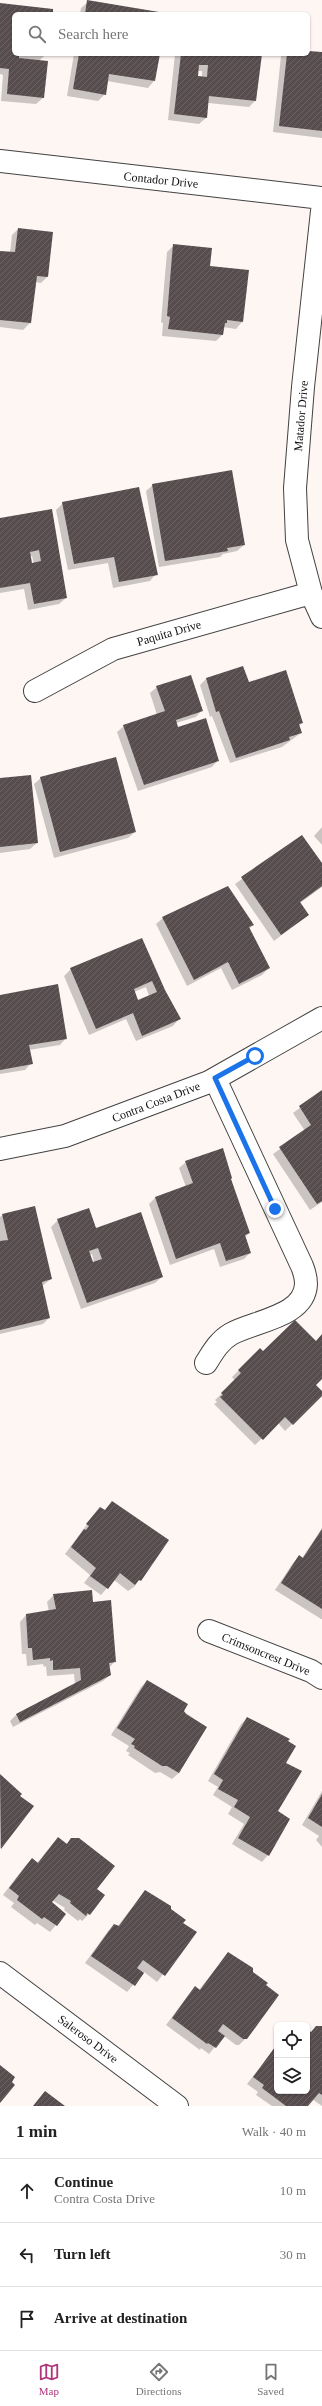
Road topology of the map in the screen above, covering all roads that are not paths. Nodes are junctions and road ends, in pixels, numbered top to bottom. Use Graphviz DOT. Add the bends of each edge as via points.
graph roads {
  1 [pos="0,161"];
  2 [pos="322,198"];
  3 [pos="322,211"];
  4 [pos="311,593"];
  5 [pos="322,616"];
  6 [pos="35,691"];
  7 [pos="322,1018"];
  8 [pos="215,1078"];
  9 [pos="0,1149"];
  10 [pos="206,1364"];
  11 [pos="209,1631"];
  12 [pos="322,1678"];
  13 [pos="0,1973"];
  14 [pos="177,2106"];
  1 -- 2 [label="street, Contador Drive"];
  3 -- 4 [label="street, Matador Drive" via="295,488 297,540"];
  4 -- 5 [label="street, Matador Drive"];
  4 -- 6 [label="street, Paquita Drive" via="113,649"];
  7 -- 8 [label="street, Contra Costa Drive"];
  8 -- 9 [label="street, Contra Costa Drive" via="65,1136"];
  8 -- 10 [label="street" via="302,1266 306,1284 302,1298 289,1310 231,1334 217,1345"];
  11 -- 12 [label="street, Crimsoncrest Drive" via="311,1671"];
  13 -- 14 [label="street, Saleroso Drive"];
}
